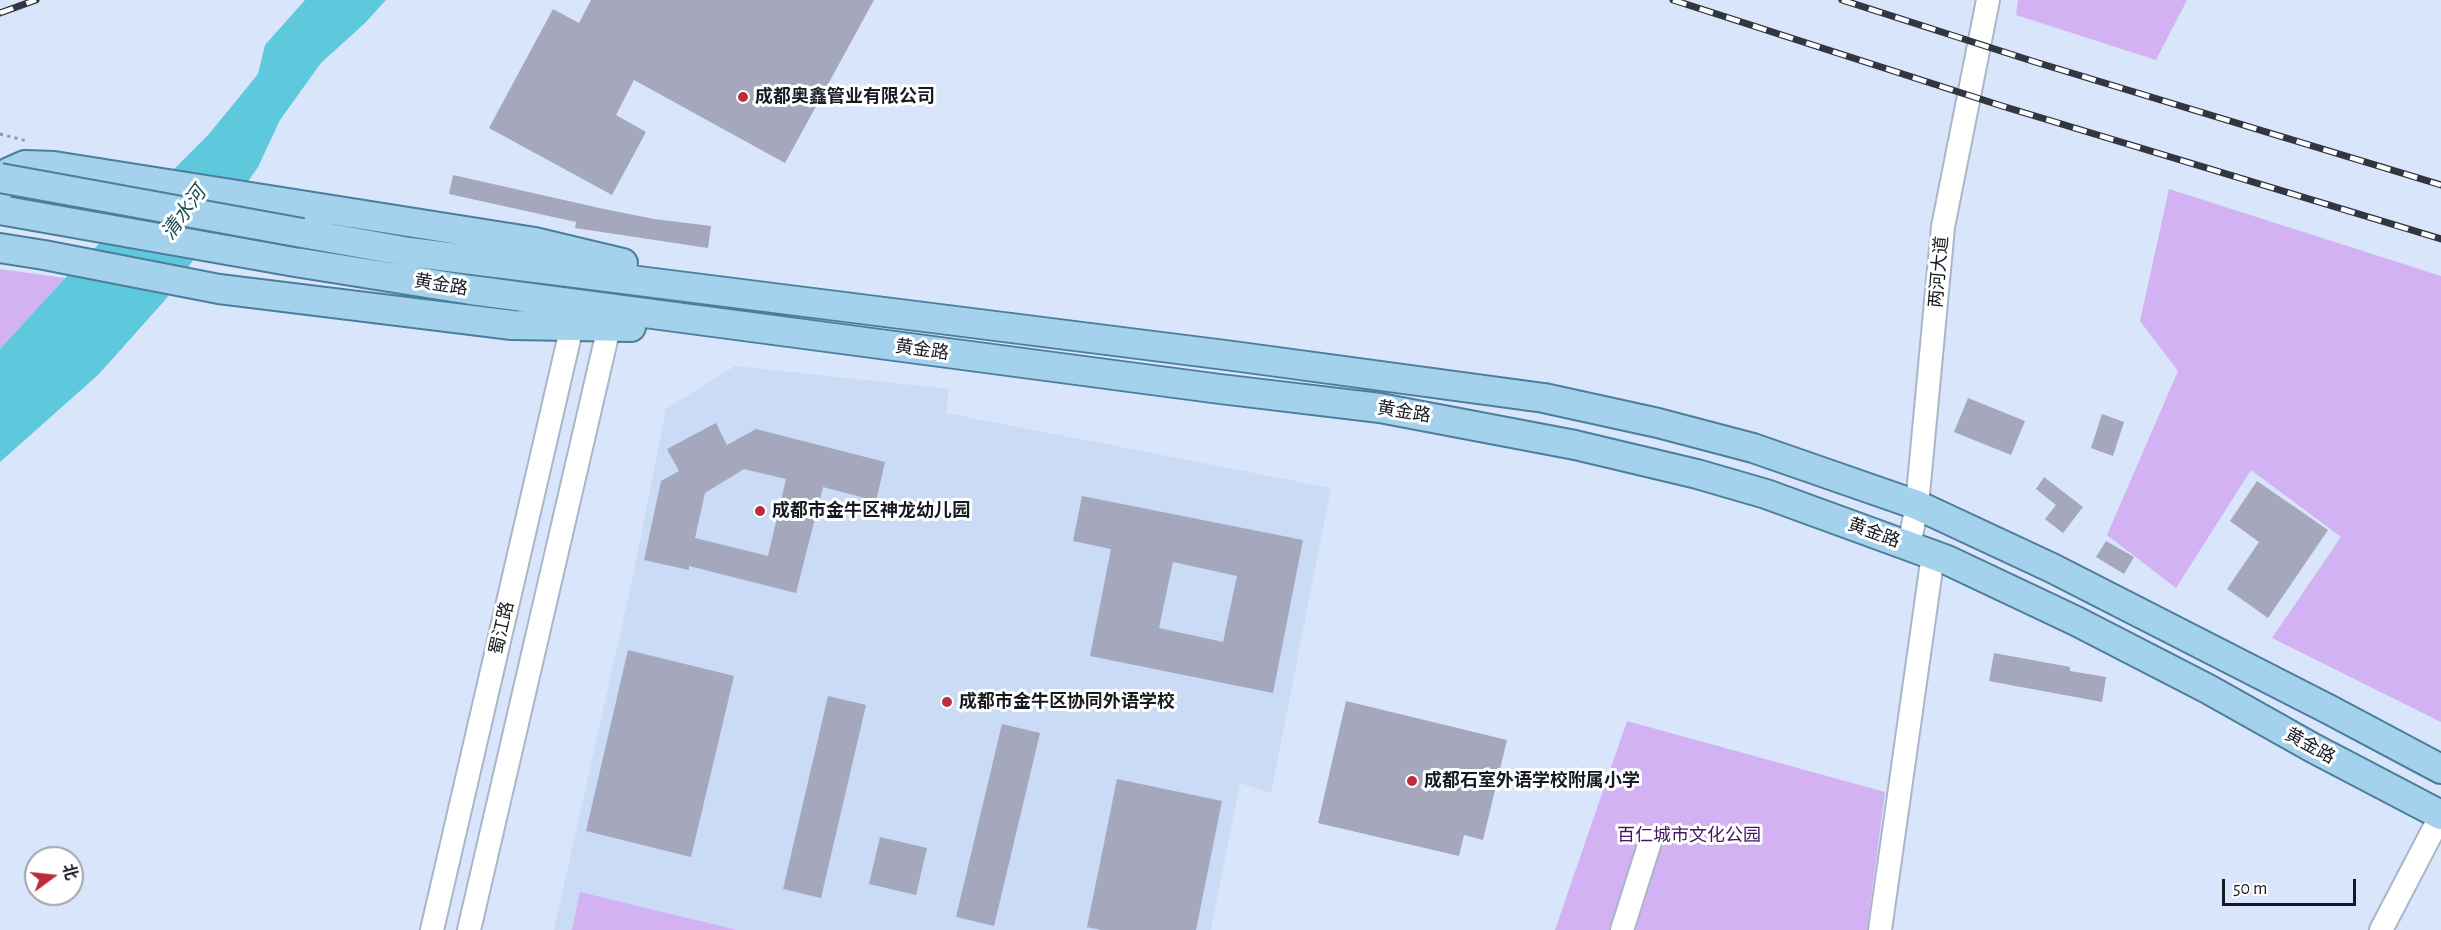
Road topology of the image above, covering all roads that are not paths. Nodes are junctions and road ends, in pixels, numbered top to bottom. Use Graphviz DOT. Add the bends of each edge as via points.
graph roads {
  1 [pos="1988,0"];
  2 [pos="0,178"];
  3 [pos="0,188"];
  4 [pos="0,210"];
  5 [pos="0,228"];
  6 [pos="22,252"];
  7 [pos="756,296"];
  8 [pos="572,326"];
  9 [pos="609,327"];
  10 [pos="768,330"];
  11 [pos="1917,505"];
  12 [pos="1921,551"];
  13 [pos="2441,769"];
  14 [pos="2441,815"];
  15 [pos="1651,839"];
  16 [pos="432,930"];
  17 [pos="469,930"];
  18 [pos="1622,930"];
  19 [pos="1880,930"];
  20 [pos="2381,930"];
  1 -- 11 [label="street, 两河大道" via="1943,228"];
  2 -- 7 [label="main road, 黄金路, bridge" via="409,252"];
  3 -- 7 [label="main road" via="9,172 25,165 54,166 535,242"];
  4 -- 10 [label="main road, 黄金路" via="471,290"];
  5 -- 6 [label="main road"];
  6 -- 8 [label="main road" via="195,285 512,325"];
  7 -- 11 [label="main road, 黄金路" via="1544,398 1753,448"];
  8 -- 9 [label="main road"];
  8 -- 16 [label="street, 蜀江路"];
  9 -- 10 [label="main road"];
  9 -- 17 [label="street, 蜀江路"];
  10 -- 12 [label="main road, 黄金路" via="1380,408 1475,424 1697,474 1766,494"];
  11 -- 12 [label="street, 两河大道"];
  11 -- 13 [label="main road, 黄金路" via="2052,568"];
  12 -- 14 [label="main road, 黄金路" via="2076,621"];
  12 -- 19 [label="street, 两河大道"];
  14 -- 20 [label="street"];
  15 -- 18 [label="street"];
}
